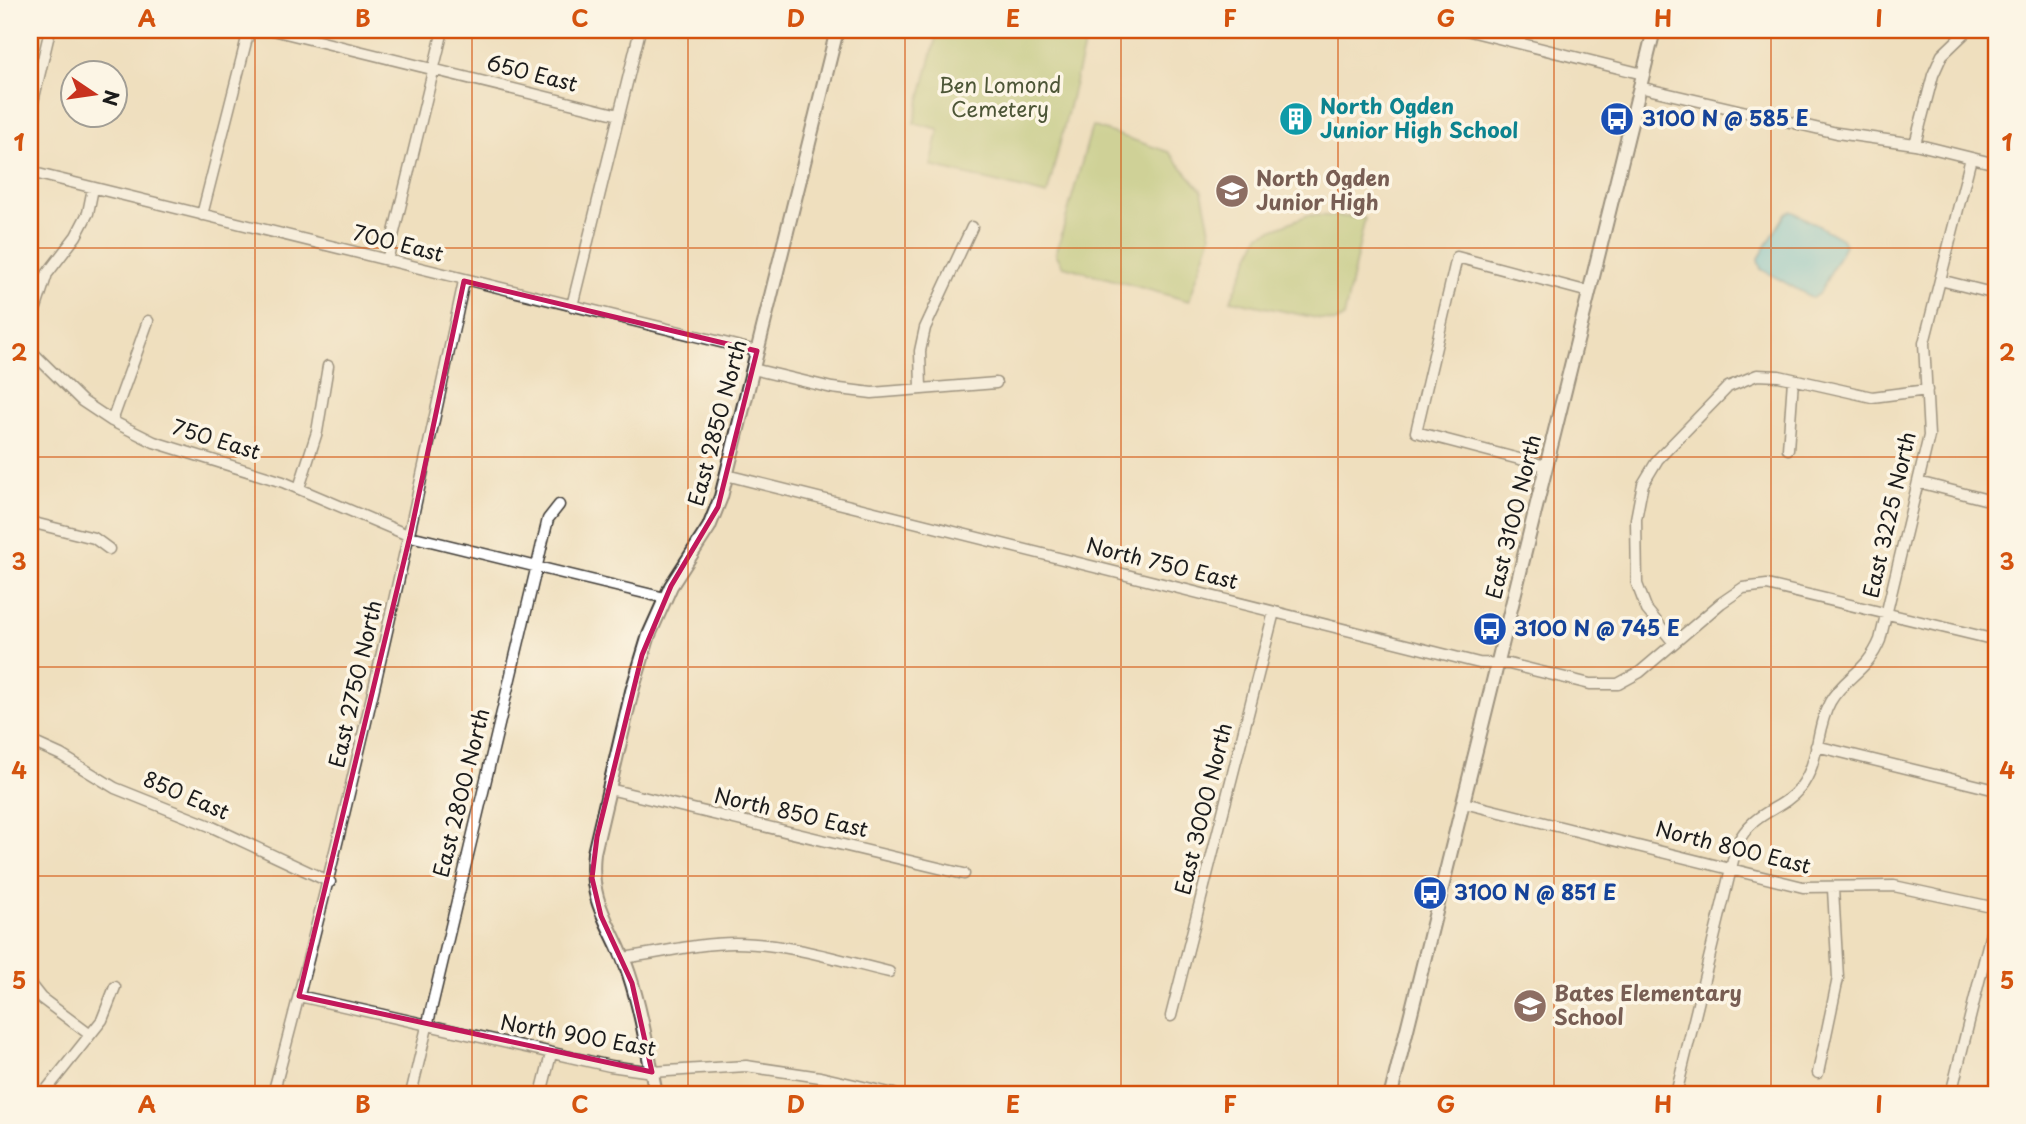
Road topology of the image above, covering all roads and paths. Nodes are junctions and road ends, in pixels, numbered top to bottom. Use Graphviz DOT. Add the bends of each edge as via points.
graph roads {
  1 [pos="50,30"];
  2 [pos="248,30"];
  3 [pos="273,30"];
  4 [pos="443,30"];
  5 [pos="640,30"];
  6 [pos="837,30"];
  7 [pos="1466,30"];
  8 [pos="1654,30"];
  9 [pos="1968,30"];
  10 [pos="433,69"];
  11 [pos="1643,74"];
  12 [pos="1639,87"];
  13 [pos="30,114"];
  14 [pos="619,115"];
  15 [pos="1915,144"];
  16 [pos="1971,158"];
  17 [pos="1996,164"];
  18 [pos="30,172"];
  19 [pos="93,188"];
  20 [pos="202,215"];
  21 [pos="972,227"];
  22 [pos="387,261"];
  23 [pos="1940,280"];
  24 [pos="464,281"];
  25 [pos="1589,292"];
  26 [pos="1996,294"];
  27 [pos="572,306"];
  28 [pos="148,321"];
  29 [pos="30,326"];
  30 [pos="30,350"];
  31 [pos="757,351"];
  32 [pos="328,366"];
  33 [pos="753,369"];
  34 [pos="1793,380"];
  35 [pos="996,383"];
  36 [pos="921,389"];
  37 [pos="1927,390"];
  38 [pos="112,421"];
  39 [pos="1788,449"];
  40 [pos="1546,466"];
  41 [pos="726,475"];
  42 [pos="1918,482"];
  43 [pos="299,488"];
  44 [pos="1996,502"];
  45 [pos="559,505"];
  46 [pos="30,522"];
  47 [pos="410,536"];
  48 [pos="109,549"];
  49 [pos="536,568"];
  50 [pos="665,598"];
  51 [pos="1274,612"];
  52 [pos="1887,613"];
  53 [pos="1996,640"];
  54 [pos="1674,643"];
  55 [pos="1497,665"];
  56 [pos="30,741"];
  57 [pos="1816,746"];
  58 [pos="609,789"];
  59 [pos="1996,790"];
  60 [pos="1464,803"];
  61 [pos="1731,867"];
  62 [pos="964,874"];
  63 [pos="330,882"];
  64 [pos="1833,889"];
  65 [pos="1996,910"];
  66 [pos="623,958"];
  67 [pos="889,972"];
  68 [pos="30,984"];
  69 [pos="115,987"];
  70 [pos="299,996"];
  71 [pos="1171,1016"];
  72 [pos="427,1026"];
  73 [pos="89,1034"];
  74 [pos="551,1054"];
  75 [pos="652,1072"];
  76 [pos="1818,1073"];
  77 [pos="43,1094"];
  78 [pos="273,1094"];
  79 [pos="411,1094"];
  80 [pos="541,1094"];
  81 [pos="656,1094"];
  82 [pos="894,1094"];
  83 [pos="1391,1094"];
  84 [pos="1676,1094"];
  85 [pos="1951,1094"];
  1 -- 13 [label="street"];
  2 -- 20 [label="street"];
  3 -- 10 [label="street, 650 East"];
  4 -- 10 [label="street"];
  5 -- 14 [label="street"];
  6 -- 31 [label="street, East 2850 North"];
  7 -- 11 [label="street"];
  8 -- 11 [label="street, East 3100 North"];
  9 -- 15 [label="street" via="1942,55"];
  10 -- 14 [label="street, 650 East"];
  10 -- 22 [label="street"];
  11 -- 12 [label="street, East 3100 North"];
  12 -- 15 [label="street" via="1837,133"];
  12 -- 25 [label="street, East 3100 North"];
  14 -- 27 [label="street"];
  15 -- 16 [label="street"];
  16 -- 17 [label="street"];
  16 -- 23 [label="street, East 3225 North"];
  18 -- 19 [label="street, 700 East"];
  19 -- 20 [label="street, 700 East"];
  19 -- 29 [label="street" via="88,213 76,236 47,274"];
  20 -- 22 [label="street, 700 East"];
  21 -- 36 [label="street" via="925,328"];
  22 -- 24 [label="street, 700 East"];
  23 -- 26 [label="street"];
  23 -- 37 [label="street, East 3225 North" via="1924,343"];
  24 -- 27 [label="street, 700 East"];
  24 -- 47 [label="street, East 2750 North"];
  25 -- 40 [label="street, East 3100 North"];
  25 -- 40 [label="street" via="1457,257 1416,432"];
  27 -- 31 [label="street, 700 East"];
  28 -- 38 [label="street"];
  30 -- 38 [label="street, 750 East" via="82,401"];
  31 -- 33 [label="street, East 2850 North"];
  32 -- 43 [label="street" via="317,432"];
  33 -- 36 [label="street" via="872,393"];
  33 -- 41 [label="street, East 2850 North"];
  34 -- 37 [label="street" via="1872,397"];
  34 -- 39 [label="street"];
  34 -- 54 [label="street" via="1757,375 1728,387 1649,472 1636,519 1637,584 1647,610"];
  35 -- 36 [label="street"];
  37 -- 42 [label="street, East 3225 North" via="1929,436"];
  38 -- 43 [label="street, 750 East" via="154,442"];
  40 -- 55 [label="street, East 3100 North"];
  41 -- 50 [label="street, East 2850 North" via="714,517"];
  41 -- 51 [label="street, North 750 East"];
  42 -- 44 [label="street"];
  42 -- 52 [label="street, East 3225 North"];
  43 -- 47 [label="street, 750 East"];
  45 -- 49 [label="street, East 2800 North" via="548,519"];
  46 -- 48 [label="street" via="94,538"];
  47 -- 49 [label="street"];
  47 -- 63 [label="street, East 2750 North"];
  49 -- 50 [label="street"];
  49 -- 72 [label="street, East 2800 North"];
  50 -- 58 [label="street, East 2850 North" via="638,669"];
  51 -- 55 [label="street, North 750 East"];
  51 -- 71 [label="street, East 3000 North"];
  52 -- 53 [label="street"];
  52 -- 54 [label="street" via="1767,585 1743,588"];
  52 -- 57 [label="street, East 3225 North" via="1874,656 1831,700"];
  54 -- 55 [label="street, North 750 East" via="1629,679 1606,685"];
  55 -- 60 [label="street, East 3100 North"];
  56 -- 63 [label="street, 850 East" via="115,788"];
  57 -- 59 [label="street"];
  57 -- 61 [label="street, East 3225 North" via="1805,782 1745,828"];
  58 -- 62 [label="street, North 850 East"];
  58 -- 66 [label="street, East 2850 North" via="593,878 601,916"];
  60 -- 61 [label="street, North 800 East"];
  60 -- 83 [label="street, East 3100 North"];
  61 -- 64 [label="street, North 800 East" via="1802,887"];
  61 -- 84 [label="street, East 3225 North"];
  63 -- 70 [label="street, East 2750 North"];
  64 -- 65 [label="street, North 800 East" via="1894,886"];
  64 -- 76 [label="street" via="1838,978"];
  65 -- 85 [label="street"];
  66 -- 67 [label="street" via="737,943 791,948"];
  66 -- 75 [label="street, East 2850 North"];
  68 -- 73 [label="street" via="41,998"];
  69 -- 73 [label="street" via="102,1020"];
  70 -- 72 [label="street, North 900 East"];
  70 -- 78 [label="street, East 2750 North"];
  72 -- 74 [label="street, North 900 East"];
  72 -- 79 [label="street, East 2800 North"];
  73 -- 77 [label="street"];
  74 -- 75 [label="street, North 900 East"];
  74 -- 80 [label="street"];
  75 -- 81 [label="street, East 2850 North"];
  75 -- 82 [label="street, North 900 East" via="746,1066"];
}
